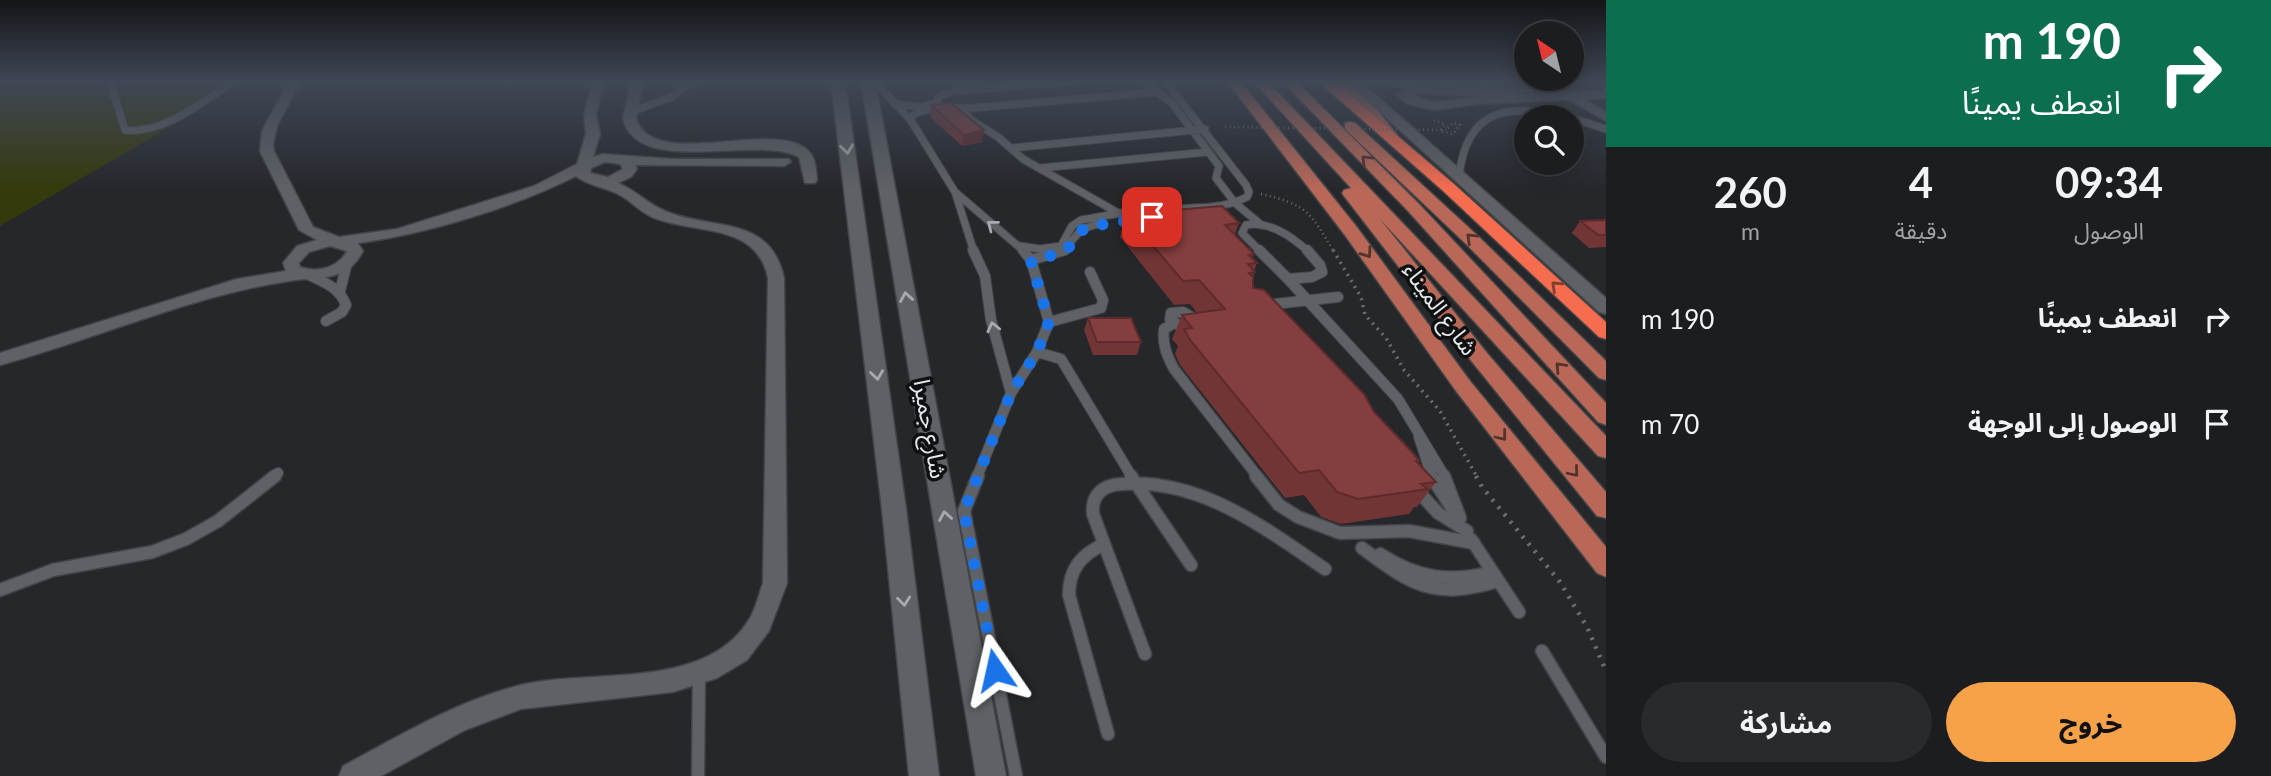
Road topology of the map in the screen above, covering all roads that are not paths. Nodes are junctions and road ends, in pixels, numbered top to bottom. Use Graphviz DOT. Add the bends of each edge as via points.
graph roads {
  1 [pos="121,117"];
  2 [pos="172,117"];
  3 [pos="275,117"];
  4 [pos="590,117"];
  5 [pos="631,117"];
  6 [pos="843,117"];
  7 [pos="874,117"];
  8 [pos="913,117"];
  9 [pos="969,117"];
  10 [pos="1183,117"];
  11 [pos="1196,117"];
  12 [pos="1246,117"];
  13 [pos="1260,117"];
  14 [pos="1293,117"];
  15 [pos="1323,117"];
  16 [pos="1339,117"];
  17 [pos="1366,117"];
  18 [pos="1376,117"];
  19 [pos="1393,117"];
  20 [pos="1436,117"];
  21 [pos="1487,117"];
  22 [pos="910,119"];
  23 [pos="1584,122"];
  24 [pos="1205,129"];
  25 [pos="1606,129"];
  26 [pos="1192,130"];
  27 [pos="593,134"];
  28 [pos="1395,141"];
  29 [pos="1428,147"];
  30 [pos="1011,148"];
  31 [pos="1208,152"];
  32 [pos="784,162"];
  33 [pos="584,166"];
  34 [pos="1039,168"];
  35 [pos="626,172"];
  36 [pos="1459,176"];
  37 [pos="810,180"];
  38 [pos="597,181"];
  39 [pos="539,189"];
  40 [pos="955,192"];
  41 [pos="1324,200"];
  42 [pos="1235,203"];
  43 [pos="1371,208"];
  44 [pos="1177,210"];
  45 [pos="1120,214"];
  46 [pos="1259,223"];
  47 [pos="1233,224"];
  48 [pos="1244,228"];
  49 [pos="307,230"];
  50 [pos="399,233"];
  51 [pos="338,241"];
  52 [pos="1020,246"];
  53 [pos="297,254"];
  54 [pos="349,261"];
  55 [pos="1031,261"];
  56 [pos="1090,272"];
  57 [pos="305,274"];
  58 [pos="1288,279"];
  59 [pos="243,283"];
  60 [pos="340,291"];
  61 [pos="1338,297"];
  62 [pos="1307,300"];
  63 [pos="1606,308"];
  64 [pos="1193,314"];
  65 [pos="1265,316"];
  66 [pos="326,321"];
  67 [pos="1049,322"];
  68 [pos="1606,333"];
  69 [pos="1037,352"];
  70 [pos="0,359"];
  71 [pos="1606,373"];
  72 [pos="1011,393"];
  73 [pos="1606,417"];
  74 [pos="1606,450"];
  75 [pos="278,473"];
  76 [pos="1134,481"];
  77 [pos="1411,483"];
  78 [pos="1606,509"];
  79 [pos="1467,531"];
  80 [pos="1104,544"];
  81 [pos="1474,544"];
  82 [pos="1365,547"];
  83 [pos="1191,565"];
  84 [pos="1606,566"];
  85 [pos="1325,569"];
  86 [pos="1495,576"];
  87 [pos="0,590"];
  88 [pos="1520,612"];
  89 [pos="1542,651"];
  90 [pos="1145,654"];
  91 [pos="699,675"];
  92 [pos="1108,734"];
  93 [pos="1606,757"];
  94 [pos="353,776"];
  95 [pos="698,776"];
  96 [pos="924,776"];
  97 [pos="991,776"];
  98 [pos="1016,776"];
  1 -- 2 [label="lane" via="125,131 144,132"];
  3 -- 49 [label="street" via="266,145"];
  4 -- 27 [label="street"];
  5 -- 37 [label="street" via="631,126 639,134 670,146 791,147 807,158"];
  6 -- 96 [label="street, شارع جميرا, one-way"];
  97 -- 7 [label="street, شارع جميرا, one-way"];
  8 -- 22 [label="lane"];
  9 -- 30 [label="lane"];
  10 -- 26 [label="lane"];
  11 -- 24 [label="lane"];
  12 -- 41 [label="main road" via="1280,160"];
  13 -- 41 [label="main road, شارع الميناء"];
  14 -- 43 [label="main road"];
  73 -- 15 [label="main road, one-way" via="1414,208"];
  71 -- 16 [label="main road, one-way" via="1396,167"];
  17 -- 28 [label="highway"];
  18 -- 28 [label="main road"];
  19 -- 29 [label="street"];
  20 -- 29 [label="street" via="1425,122"];
  21 -- 36 [label="lane" via="1465,141"];
  22 -- 40 [label="lane"];
  23 -- 25 [label="lane"];
  24 -- 26 [label="lane"];
  24 -- 42 [label="lane" via="1249,192"];
  26 -- 30 [label="lane"];
  26 -- 31 [label="lane"];
  27 -- 33 [label="street"];
  27 -- 35 [label="street"];
  68 -- 28 [label="highway, one-way"];
  29 -- 36 [label="street"];
  30 -- 34 [label="lane"];
  31 -- 34 [label="lane"];
  31 -- 42 [label="lane" via="1219,166 1216,178"];
  32 -- 35 [label="street" via="672,163"];
  33 -- 35 [label="street" via="603,158"];
  33 -- 38 [label="street" via="583,175"];
  33 -- 39 [label="street"];
  34 -- 45 [label="lane"];
  35 -- 38 [label="street"];
  35 -- 91 [label="street" via="644,207 664,217 747,237 764,248 776,270 774,591 766,614 746,643"];
  36 -- 63 [label="street"];
  38 -- 39 [label="street"];
  39 -- 50 [label="street"];
  52 -- 40 [label="lane, one-way"];
  72 -- 40 [label="lane, one-way" via="991,320 985,275"];
  41 -- 84 [label="main road, شارع الميناء, one-way"];
  42 -- 44 [label="lane"];
  42 -- 46 [label="lane"];
  43 -- 74 [label="main road"];
  43 -- 78 [label="main road, one-way" via="1472,348"];
  44 -- 45 [label="lane"];
  44 -- 55 [label="lane" via="1096,223 1082,229 1065,252"];
  45 -- 52 [label="lane" via="1076,222 1060,246"];
  46 -- 48 [label="lane"];
  46 -- 58 [label="lane" via="1282,231 1322,267 1316,276"];
  47 -- 48 [label="lane"];
  48 -- 58 [label="lane"];
  49 -- 51 [label="street"];
  49 -- 53 [label="street"];
  50 -- 51 [label="street"];
  50 -- 54 [label="street"];
  51 -- 53 [label="street" via="315,244"];
  51 -- 54 [label="street" via="354,248"];
  52 -- 55 [label="lane"];
  53 -- 57 [label="street" via="291,267"];
  53 -- 59 [label="street"];
  54 -- 57 [label="street" via="333,271"];
  54 -- 60 [label="lane"];
  55 -- 67 [label="lane"];
  56 -- 67 [label="lane" via="1103,300 1101,308"];
  57 -- 59 [label="street"];
  57 -- 60 [label="lane"];
  58 -- 62 [label="lane"];
  59 -- 70 [label="street"];
  60 -- 66 [label="lane" via="345,309"];
  61 -- 62 [label="lane"];
  62 -- 65 [label="lane" via="1256,306"];
  62 -- 79 [label="lane" via="1398,399 1419,433 1429,473"];
  64 -- 81 [label="lane" via="1191,325 1174,323 1164,329 1163,346 1174,369 1279,505 1340,533 1409,531"];
  67 -- 69 [label="lane"];
  69 -- 72 [label="lane"];
  69 -- 76 [label="lane" via="1061,359"];
  72 -- 98 [label="lane" via="964,511"];
  75 -- 87 [label="lane" via="218,521 178,542 134,556 53,570"];
  76 -- 80 [label="lane" via="1102,489 1093,500"];
  76 -- 83 [label="lane"];
  76 -- 85 [label="lane" via="1182,490 1230,509"];
  77 -- 79 [label="lane" via="1437,513"];
  79 -- 81 [label="lane"];
  80 -- 90 [label="lane"];
  80 -- 92 [label="lane" via="1079,559 1068,585 1070,606"];
  81 -- 86 [label="lane"];
  82 -- 86 [label="lane" via="1394,572 1433,589 1459,592"];
  86 -- 88 [label="lane"];
  89 -- 93 [label="lane"];
  91 -- 94 [label="street" via="654,685 521,698 467,716"];
  91 -- 95 [label="lane"];
}
